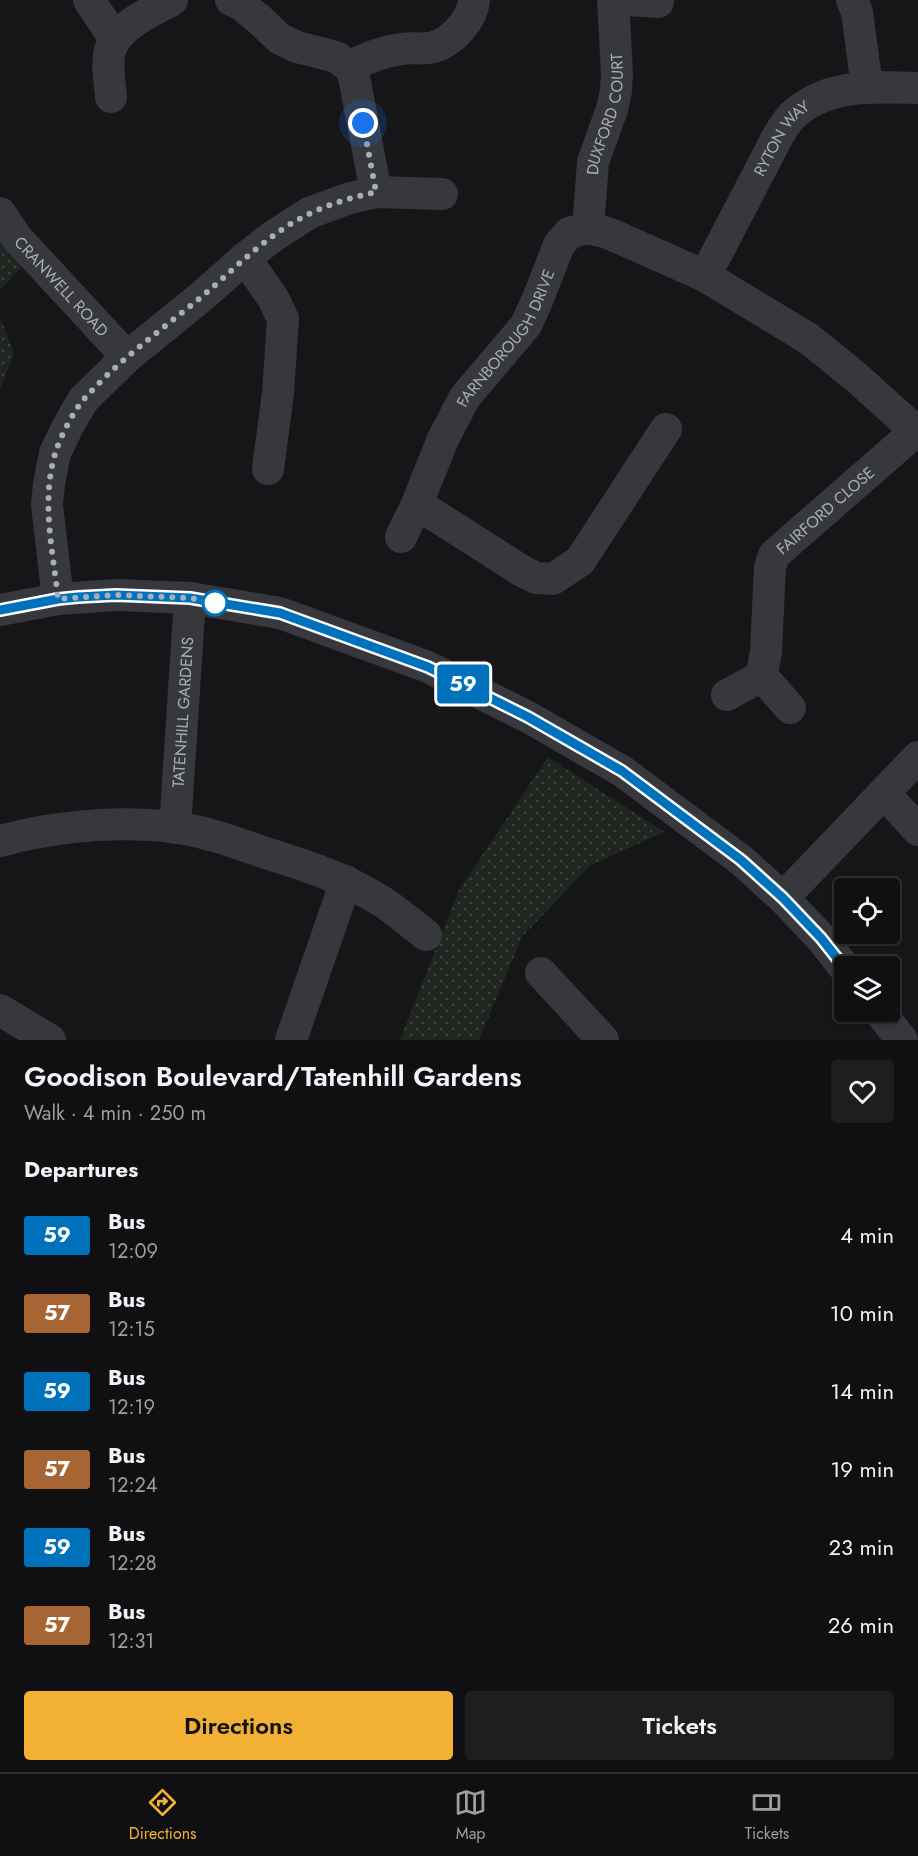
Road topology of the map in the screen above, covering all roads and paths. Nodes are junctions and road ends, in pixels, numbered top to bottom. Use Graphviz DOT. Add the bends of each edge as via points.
graph roads {
  1 [pos="89,0"];
  2 [pos="172,0"];
  3 [pos="231,0"];
  4 [pos="474,0"];
  5 [pos="613,0"];
  6 [pos="852,0"];
  7 [pos="115,39"];
  8 [pos="349,66"];
  9 [pos="867,87"];
  10 [pos="918,88"];
  11 [pos="111,97"];
  12 [pos="376,192"];
  13 [pos="441,194"];
  14 [pos="0,213"];
  15 [pos="588,228"];
  16 [pos="245,258"];
  17 [pos="705,276"];
  18 [pos="127,357"];
  19 [pos="666,429"];
  20 [pos="917,432"];
  21 [pos="268,469"];
  22 [pos="417,504"];
  23 [pos="401,537"];
  24 [pos="190,598"];
  25 [pos="58,599"];
  26 [pos="0,610"];
  27 [pos="762,676"];
  28 [pos="727,695"];
  29 [pos="790,708"];
  30 [pos="918,757"];
  31 [pos="884,793"];
  32 [pos="175,828"];
  33 [pos="918,830"];
  34 [pos="0,841"];
  35 [pos="346,881"];
  36 [pos="783,898"];
  37 [pos="426,935"];
  38 [pos="835,956"];
  39 [pos="541,973"];
  40 [pos="0,1010"];
  41 [pos="888,1022"];
  42 [pos="50,1040"];
  43 [pos="291,1040"];
  44 [pos="603,1040"];
  45 [pos="902,1040"];
  1 -- 7 [label="street"];
  2 -- 7 [label="street" via="129,25"];
  3 -- 8 [label="street" via="280,39 336,57"];
  4 -- 8 [label="street" via="466,21 443,44 378,54"];
  5 -- 15 [label="street, DUXFORD COURT" via="617,74 612,109 593,162"];
  6 -- 9 [label="street"];
  7 -- 11 [label="street" via="108,65"];
  8 -- 12 [label="street"];
  9 -- 10 [label="street, RYTON WAY"];
  9 -- 17 [label="street, RYTON WAY" via="840,90 816,100 792,117 778,136"];
  12 -- 13 [label="street"];
  12 -- 16 [label="street" via="309,213"];
  14 -- 18 [label="street, CRANWELL ROAD" via="16,237"];
  15 -- 17 [label="street"];
  15 -- 22 [label="street, FARNBOROUGH DRIVE" via="569,233 559,245 526,326 465,397"];
  16 -- 18 [label="street"];
  16 -- 21 [label="street" via="283,319"];
  17 -- 20 [label="street" via="808,339"];
  18 -- 25 [label="street" via="83,400 56,453 47,505"];
  19 -- 22 [label="street" via="580,561 552,579 522,572"];
  20 -- 27 [label="street, FAIRFORD CLOSE" via="774,555"];
  22 -- 23 [label="street, FARNBOROUGH DRIVE"];
  24 -- 25 [label="street" via="116,595"];
  24 -- 32 [label="street, TATENHILL GARDENS"];
  24 -- 36 [label="street" via="280,613 335,632 428,667 528,717 622,771 741,860"];
  25 -- 26 [label="street"];
  27 -- 28 [label="street"];
  27 -- 29 [label="street"];
  30 -- 31 [label="street"];
  31 -- 33 [label="street"];
  31 -- 36 [label="street"];
  32 -- 34 [label="street" via="88,826"];
  32 -- 35 [label="street"];
  35 -- 37 [label="street" via="381,900"];
  35 -- 43 [label="street"];
  36 -- 38 [label="street"];
  39 -- 44 [label="street"];
  40 -- 42 [label="street"];
  41 -- 45 [label="street"];
}
